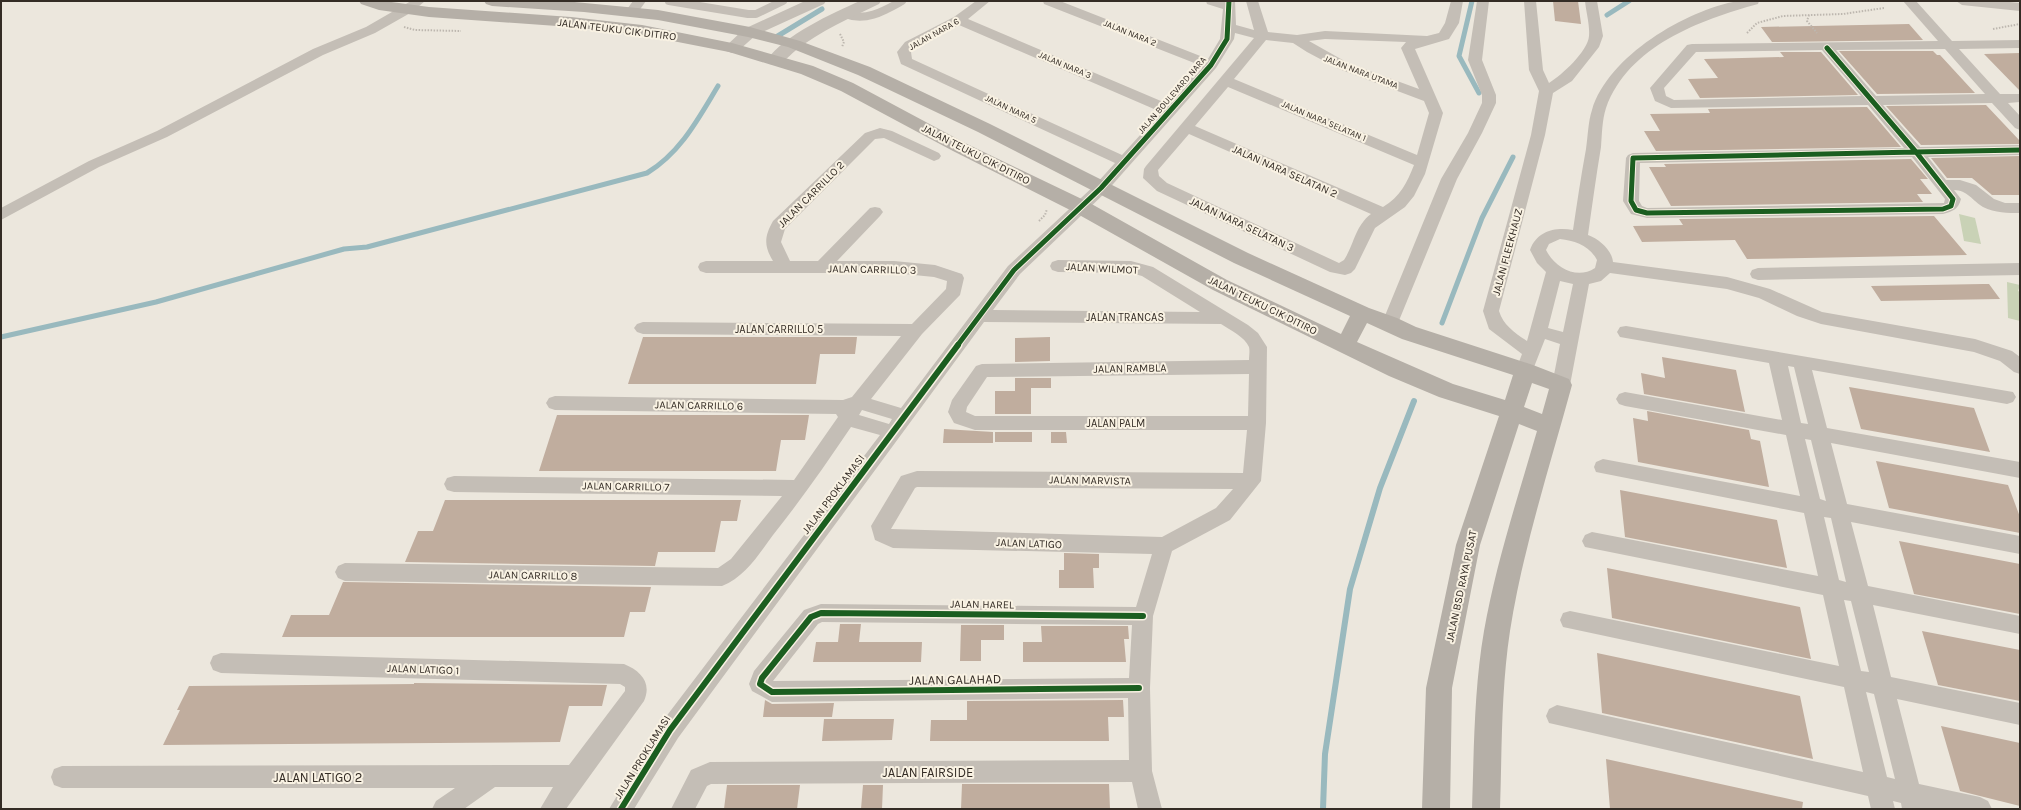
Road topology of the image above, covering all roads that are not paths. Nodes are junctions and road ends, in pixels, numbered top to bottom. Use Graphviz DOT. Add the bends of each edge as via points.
graph roads {
  1 [pos="367,1"];
  2 [pos="492,1"];
  3 [pos="669,1"];
  4 [pos="783,1"];
  5 [pos="818,1"];
  6 [pos="834,1"];
  7 [pos="873,1"];
  8 [pos="902,1"];
  9 [pos="984,1"];
  10 [pos="1049,1"];
  11 [pos="1212,1"];
  12 [pos="1252,1"];
  13 [pos="1457,1"];
  14 [pos="1483,1"];
  15 [pos="1530,1"];
  16 [pos="1591,1"];
  17 [pos="1753,1"];
  18 [pos="1909,1"];
  19 [pos="1916,1"];
  20 [pos="1962,1"];
  21 [pos="1229,4"];
  22 [pos="636,6"];
  23 [pos="2020,7"];
  24 [pos="400,8"];
  25 [pos="851,11"];
  26 [pos="959,20"];
  27 [pos="1939,29"];
  28 [pos="750,32"];
  29 [pos="1228,33"];
  30 [pos="1259,36"];
  31 [pos="1297,39"];
  32 [pos="1426,40"];
  33 [pos="794,44"];
  34 [pos="2020,44"];
  35 [pos="1954,45"];
  36 [pos="732,48"];
  37 [pos="1828,48"];
  38 [pos="904,52"];
  39 [pos="774,60"];
  40 [pos="1211,65"];
  41 [pos="1226,80"];
  42 [pos="1546,91"];
  43 [pos="1429,98"];
  44 [pos="1995,98"];
  45 [pos="2015,98"];
  46 [pos="1872,101"];
  47 [pos="2020,109"];
  48 [pos="1170,110"];
  49 [pos="2020,125"];
  50 [pos="1186,127"];
  51 [pos="2020,150"];
  52 [pos="1915,152"];
  53 [pos="934,156"];
  54 [pos="1125,162"];
  55 [pos="1422,162"];
  56 [pos="1942,185"];
  57 [pos="1101,188"];
  58 [pos="1081,207"];
  59 [pos="2020,208"];
  60 [pos="875,212"];
  61 [pos="1384,214"];
  62 [pos="1,215"];
  63 [pos="1580,236"];
  64 [pos="1605,263"];
  65 [pos="1058,266"];
  66 [pos="706,267"];
  67 [pos="822,267"];
  68 [pos="786,268"];
  69 [pos="2020,269"];
  70 [pos="1554,271"];
  71 [pos="1758,274"];
  72 [pos="1582,279"];
  73 [pos="1362,313"];
  74 [pos="979,316"];
  75 [pos="1221,318"];
  76 [pos="1390,323"];
  77 [pos="642,328"];
  78 [pos="916,330"];
  79 [pos="1539,331"];
  80 [pos="1626,332"];
  81 [pos="1570,341"];
  82 [pos="1345,345"];
  83 [pos="1777,358"];
  84 [pos="2017,360"];
  85 [pos="1529,361"];
  86 [pos="1801,362"];
  87 [pos="1258,367"];
  88 [pos="1561,385"];
  89 [pos="2007,397"];
  90 [pos="1625,399"];
  91 [pos="555,403"];
  92 [pos="849,409"];
  93 [pos="1512,411"];
  94 [pos="904,416"];
  95 [pos="975,423"];
  96 [pos="1257,423"];
  97 [pos="1549,427"];
  98 [pos="1794,429"];
  99 [pos="892,432"];
  100 [pos="1819,434"];
  101 [pos="1603,467"];
  102 [pos="2020,470"];
  103 [pos="1252,481"];
  104 [pos="454,484"];
  105 [pos="799,488"];
  106 [pos="1812,507"];
  107 [pos="1839,512"];
  108 [pos="893,539"];
  109 [pos="1592,541"];
  110 [pos="1164,546"];
  111 [pos="2020,546"];
  112 [pos="345,572"];
  113 [pos="1832,588"];
  114 [pos="1860,594"];
  115 [pos="1143,616"];
  116 [pos="1570,620"];
  117 [pos="2020,626"];
  118 [pos="222,663"];
  119 [pos="1853,679"];
  120 [pos="1883,685"];
  121 [pos="1138,688"];
  122 [pos="772,692"];
  123 [pos="2020,714"];
  124 [pos="1557,716"];
  125 [pos="1141,771"];
  126 [pos="575,776"];
  127 [pos="62,777"];
  128 [pos="491,777"];
  129 [pos="1878,787"];
  130 [pos="1912,801"];
  131 [pos="444,809"];
  132 [pos="552,809"];
  133 [pos="621,809"];
  134 [pos="683,809"];
  135 [pos="1150,809"];
  136 [pos="1436,809"];
  137 [pos="1486,809"];
  138 [pos="1884,809"];
  139 [pos="1980,809"];
  1 -- 24 [label="main road, JALAN TEUKU CIK DITIRO"];
  2 -- 22 [label="main road, JALAN TEUKU CIK DITIRO"];
  3 -- 4 [label="lane" via="748,14 756,14"];
  5 -- 28 [label="street"];
  6 -- 25 [label="street"];
  7 -- 25 [label="street"];
  8 -- 25 [label="lane" via="884,11 856,19"];
  9 -- 26 [label="street, JALAN NARA 6"];
  10 -- 40 [label="street, JALAN NARA 2"];
  11 -- 21 [label="street"];
  12 -- 30 [label="street"];
  13 -- 32 [label="street" via="1448,32 1439,38"];
  14 -- 76 [label="street" via="1476,60 1489,95 1489,103 1475,134 1449,179"];
  15 -- 42 [label="street" via="1536,70"];
  16 -- 42 [label="street" via="1596,36 1592,46 1567,78"];
  17 -- 63 [label="street" via="1706,15 1672,30 1634,56 1617,75 1605,93 1599,109"];
  18 -- 27 [label="street"];
  19 -- 27 [label="street"];
  20 -- 23 [label="street"];
  21 -- 29 [label="street"];
  22 -- 28 [label="main road, JALAN TEUKU CIK DITIRO"];
  24 -- 36 [label="main road, JALAN TEUKU CIK DITIRO" via="642,30"];
  24 -- 62 [label="street" via="346,43 318,52 162,134 94,164"];
  25 -- 33 [label="street"];
  26 -- 38 [label="street, JALAN NARA 6" via="910,45"];
  26 -- 48 [label="street, JALAN NARA 3"];
  27 -- 35 [label="street"];
  28 -- 33 [label="main road, JALAN TEUKU CIK DITIRO"];
  28 -- 36 [label="street"];
  29 -- 30 [label="street, JALAN NARA UTAMA"];
  29 -- 40 [label="street, JALAN BOULEVARD NARA"];
  30 -- 31 [label="street, JALAN NARA UTAMA"];
  30 -- 41 [label="street"];
  31 -- 32 [label="street, JALAN NARA UTAMA" via="1325,35"];
  31 -- 43 [label="street, JALAN NARA UTAMA" via="1329,60"];
  32 -- 43 [label="street" via="1412,44 1408,48"];
  33 -- 39 [label="street"];
  33 -- 57 [label="main road, JALAN TEUKU CIK DITIRO" via="864,71 984,128"];
  34 -- 35 [label="street"];
  35 -- 37 [label="street"];
  35 -- 44 [label="street"];
  35 -- 45 [label="street"];
  36 -- 39 [label="main road, JALAN TEUKU CIK DITIRO"];
  37 -- 46 [label="street"];
  37 -- 46 [label="street" via="1692,48 1657,88 1660,98 1671,104"];
  38 -- 54 [label="street, JALAN NARA 5" via="906,61"];
  39 -- 58 [label="main road, JALAN TEUKU CIK DITIRO" via="807,70 847,87 959,147"];
  40 -- 48 [label="street, JALAN BOULEVARD NARA"];
  41 -- 50 [label="street"];
  41 -- 55 [label="street, JALAN NARA SELATAN 1"];
  42 -- 85 [label="street, JALAN FLEEKHAUZ" via="1538,135 1491,311 1495,325 1518,343"];
  43 -- 55 [label="street" via="1436,113"];
  44 -- 45 [label="street"];
  44 -- 46 [label="street"];
  44 -- 49 [label="street"];
  45 -- 47 [label="street"];
  46 -- 52 [label="street"];
  48 -- 54 [label="street, JALAN BOULEVARD NARA"];
  50 -- 61 [label="street, JALAN NARA SELATAN 2"];
  50 -- 61 [label="street, JALAN NARA SELATAN 3" via="1151,169 1151,178 1162,187 1336,268 1345,269 1353,263 1362,236 1370,223"];
  51 -- 52 [label="street"];
  52 -- 56 [label="street"];
  52 -- 56 [label="street" via="1633,158 1630,201 1636,210 1647,213 1943,209 1951,206 1953,199"];
  53 -- 68 [label="street, JALAN CARRILLO 2" via="887,134 870,136 777,228 772,241 773,248"];
  54 -- 57 [label="street, JALAN BOULEVARD NARA"];
  55 -- 61 [label="street" via="1413,187 1401,203"];
  56 -- 59 [label="street" via="1960,185 1971,189 1990,203 2004,208"];
  57 -- 58 [label="street, JALAN BOULEVARD NARA"];
  57 -- 73 [label="main road, JALAN TEUKU CIK DITIRO" via="1240,258"];
  58 -- 74 [label="street, JALAN PROKLAMASI" via="1014,270"];
  58 -- 82 [label="main road, JALAN TEUKU CIK DITIRO" via="1220,285"];
  60 -- 67 [label="street, JALAN CARRILLO 3"];
  63 -- 64 [label="street" via="1598,248"];
  63 -- 70 [label="street" via="1551,235 1539,244 1540,258"];
  64 -- 72 [label="street" via="1600,274"];
  64 -- 84 [label="street" via="1641,271 1727,283 1764,293 1821,318 1975,346"];
  65 -- 75 [label="street, JALAN WILMOT" via="1131,267 1147,271"];
  66 -- 68 [label="street, JALAN CARRILLO 3"];
  67 -- 68 [label="street, JALAN CARRILLO 3"];
  67 -- 78 [label="street, JALAN CARRILLO 3" via="894,267 947,274 956,278 954,291"];
  69 -- 71 [label="street"];
  70 -- 72 [label="street"];
  70 -- 79 [label="street"];
  72 -- 81 [label="street"];
  73 -- 76 [label="main road, JALAN TEUKU CIK DITIRO"];
  73 -- 82 [label="main road"];
  74 -- 75 [label="street, JALAN TRANCAS"];
  74 -- 94 [label="street, JALAN PROKLAMASI"];
  75 -- 87 [label="street" via="1242,329 1252,338 1258,347"];
  76 -- 85 [label="main road, JALAN TEUKU CIK DITIRO" via="1409,333"];
  77 -- 78 [label="street, JALAN CARRILLO 5"];
  78 -- 92 [label="street"];
  79 -- 81 [label="street"];
  79 -- 85 [label="street"];
  80 -- 83 [label="street"];
  81 -- 88 [label="street"];
  82 -- 93 [label="main road, JALAN TEUKU CIK DITIRO" via="1447,391"];
  83 -- 86 [label="street"];
  83 -- 98 [label="street"];
  85 -- 88 [label="main road, JALAN TEUKU CIK DITIRO"];
  85 -- 93 [label="main road, JALAN BSD RAYA PUSAT"];
  86 -- 89 [label="street"];
  86 -- 100 [label="street"];
  87 -- 95 [label="street, JALAN RAMBLA" via="982,372 958,405 957,412 960,418"];
  87 -- 96 [label="street"];
  88 -- 97 [label="main road"];
  90 -- 98 [label="street"];
  91 -- 92 [label="street, JALAN CARRILLO 6"];
  92 -- 94 [label="street"];
  92 -- 99 [label="street"];
  92 -- 105 [label="street"];
  93 -- 97 [label="main road, JALAN TEUKU CIK DITIRO"];
  93 -- 136 [label="main road, JALAN BSD RAYA PUSAT" via="1468,545 1439,688"];
  94 -- 99 [label="street, JALAN PROKLAMASI"];
  95 -- 96 [label="street, JALAN PALM"];
  96 -- 103 [label="street"];
  97 -- 137 [label="main road" via="1509,570 1497,632 1489,711"];
  98 -- 100 [label="street"];
  98 -- 106 [label="street"];
  99 -- 133 [label="street, JALAN PROKLAMASI" via="670,730"];
  100 -- 102 [label="street"];
  100 -- 107 [label="street"];
  101 -- 106 [label="street"];
  103 -- 108 [label="street, JALAN MARVISTA" via="917,478 908,482 881,526 882,534"];
  103 -- 110 [label="street" via="1223,514"];
  104 -- 105 [label="street, JALAN CARRILLO 7"];
  105 -- 112 [label="street, JALAN CARRILLO 8" via="738,565 722,577"];
  106 -- 107 [label="street"];
  106 -- 113 [label="street"];
  107 -- 111 [label="street"];
  107 -- 114 [label="street"];
  108 -- 110 [label="street, JALAN LATIGO"];
  109 -- 113 [label="street"];
  110 -- 115 [label="street"];
  113 -- 114 [label="street"];
  113 -- 119 [label="street"];
  114 -- 117 [label="street"];
  114 -- 120 [label="street"];
  115 -- 121 [label="street"];
  115 -- 122 [label="street, JALAN HAREL" via="821,613 810,617 762,678 760,684"];
  116 -- 119 [label="street"];
  118 -- 126 [label="street, JALAN LATIGO 1" via="624,674 635,682 636,694"];
  119 -- 120 [label="street"];
  119 -- 129 [label="street"];
  120 -- 123 [label="street"];
  120 -- 130 [label="street"];
  121 -- 122 [label="street, JALAN GALAHAD"];
  121 -- 125 [label="street"];
  124 -- 129 [label="street"];
  125 -- 134 [label="street, JALAN FAIRSIDE" via="716,772 699,778"];
  125 -- 135 [label="street"];
  126 -- 128 [label="street, JALAN LATIGO 2"];
  126 -- 132 [label="street"];
  127 -- 128 [label="street, JALAN LATIGO 2"];
  128 -- 131 [label="street"];
  129 -- 130 [label="street"];
  129 -- 138 [label="street"];
  130 -- 139 [label="street"];
}
